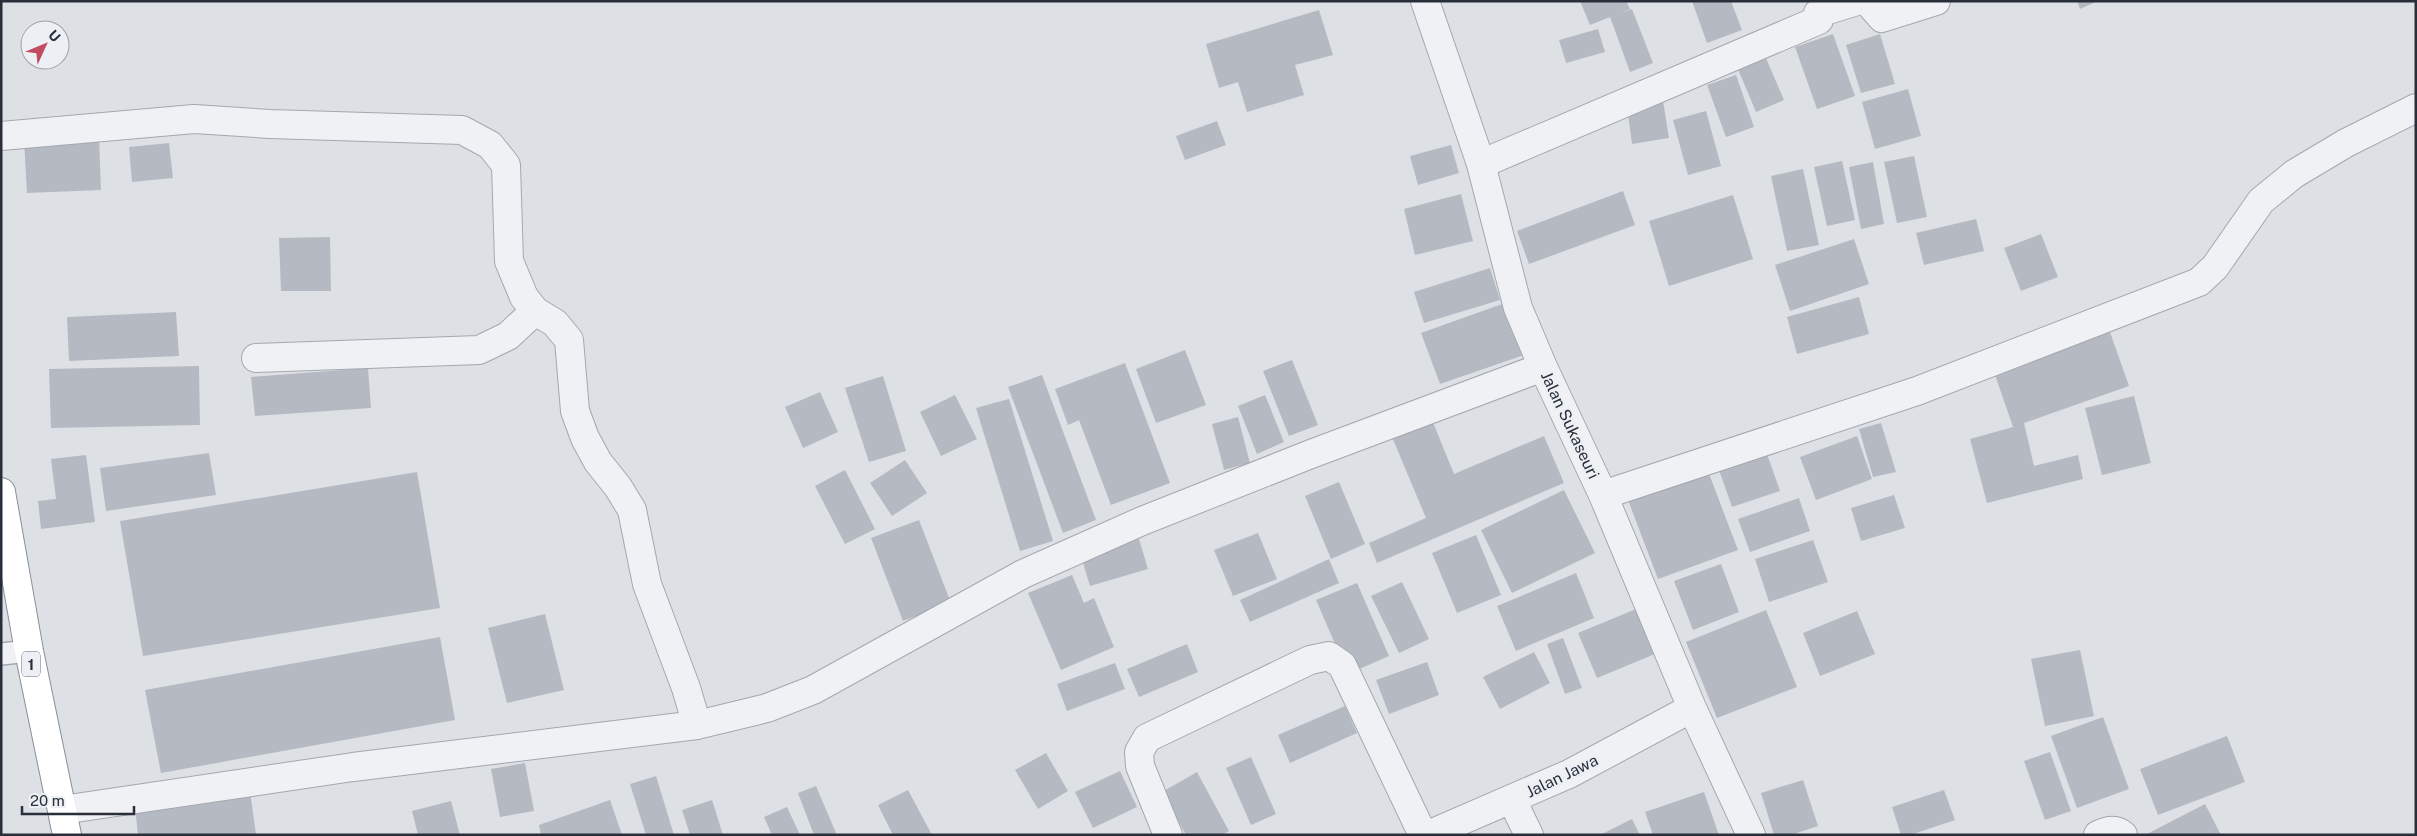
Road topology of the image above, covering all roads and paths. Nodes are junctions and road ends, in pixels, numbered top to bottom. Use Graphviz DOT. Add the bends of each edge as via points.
graph roads {
  1 [pos="1425,1"];
  2 [pos="1857,1"];
  3 [pos="1867,1"];
  4 [pos="1936,1"];
  5 [pos="2416,108"];
  6 [pos="1,136"];
  7 [pos="1481,164"];
  8 [pos="535,311"];
  9 [pos="256,358"];
  10 [pos="1543,367"];
  11 [pos="1,492"];
  12 [pos="1603,495"];
  13 [pos="29,651"];
  14 [pos="1,654"];
  15 [pos="1692,708"];
  16 [pos="697,725"];
  17 [pos="1512,800"];
  18 [pos="65,822"];
  19 [pos="1168,835"];
  20 [pos="1423,835"];
  21 [pos="1428,835"];
  22 [pos="1529,835"];
  23 [pos="1751,835"];
  24 [pos="2098,835"];
  25 [pos="2123,835"];
  1 -- 7 [label="street, Jalan Sukaseuri"];
  2 -- 7 [label="street" via="1818,14 1819,20"];
  3 -- 4 [label="street" via="1882,18"];
  5 -- 12 [label="street" via="2346,142 2294,174 2261,201 2215,267 2199,282 1917,391"];
  6 -- 8 [label="street" via="194,119 462,130 490,145 506,165 509,261 524,297"];
  7 -- 10 [label="street, Jalan Sukaseuri" via="1518,308"];
  8 -- 9 [label="street" via="508,336 480,350"];
  8 -- 16 [label="street" via="555,323 568,340 575,411 598,462 632,510 647,584"];
  10 -- 12 [label="street, Jalan Sukaseuri"];
  10 -- 16 [label="street" via="1142,521 1023,574 813,690 767,708"];
  11 -- 13 [label="highway, 1"];
  12 -- 15 [label="street, Jalan Sukaseuri"];
  13 -- 14 [label="lane"];
  13 -- 18 [label="highway, 1"];
  15 -- 17 [label="street, Jalan Jawa" via="1569,774"];
  15 -- 23 [label="street, Jalan Sukaseuri"];
  16 -- 18 [label="street" via="353,767"];
  17 -- 21 [label="street, Jalan Jawa"];
  17 -- 22 [label="street"];
  19 -- 20 [label="street" via="1140,766 1139,752 1147,738 1310,660 1329,656 1342,665"];
  24 -- 25 [label="street" via="2119,831"];
}
